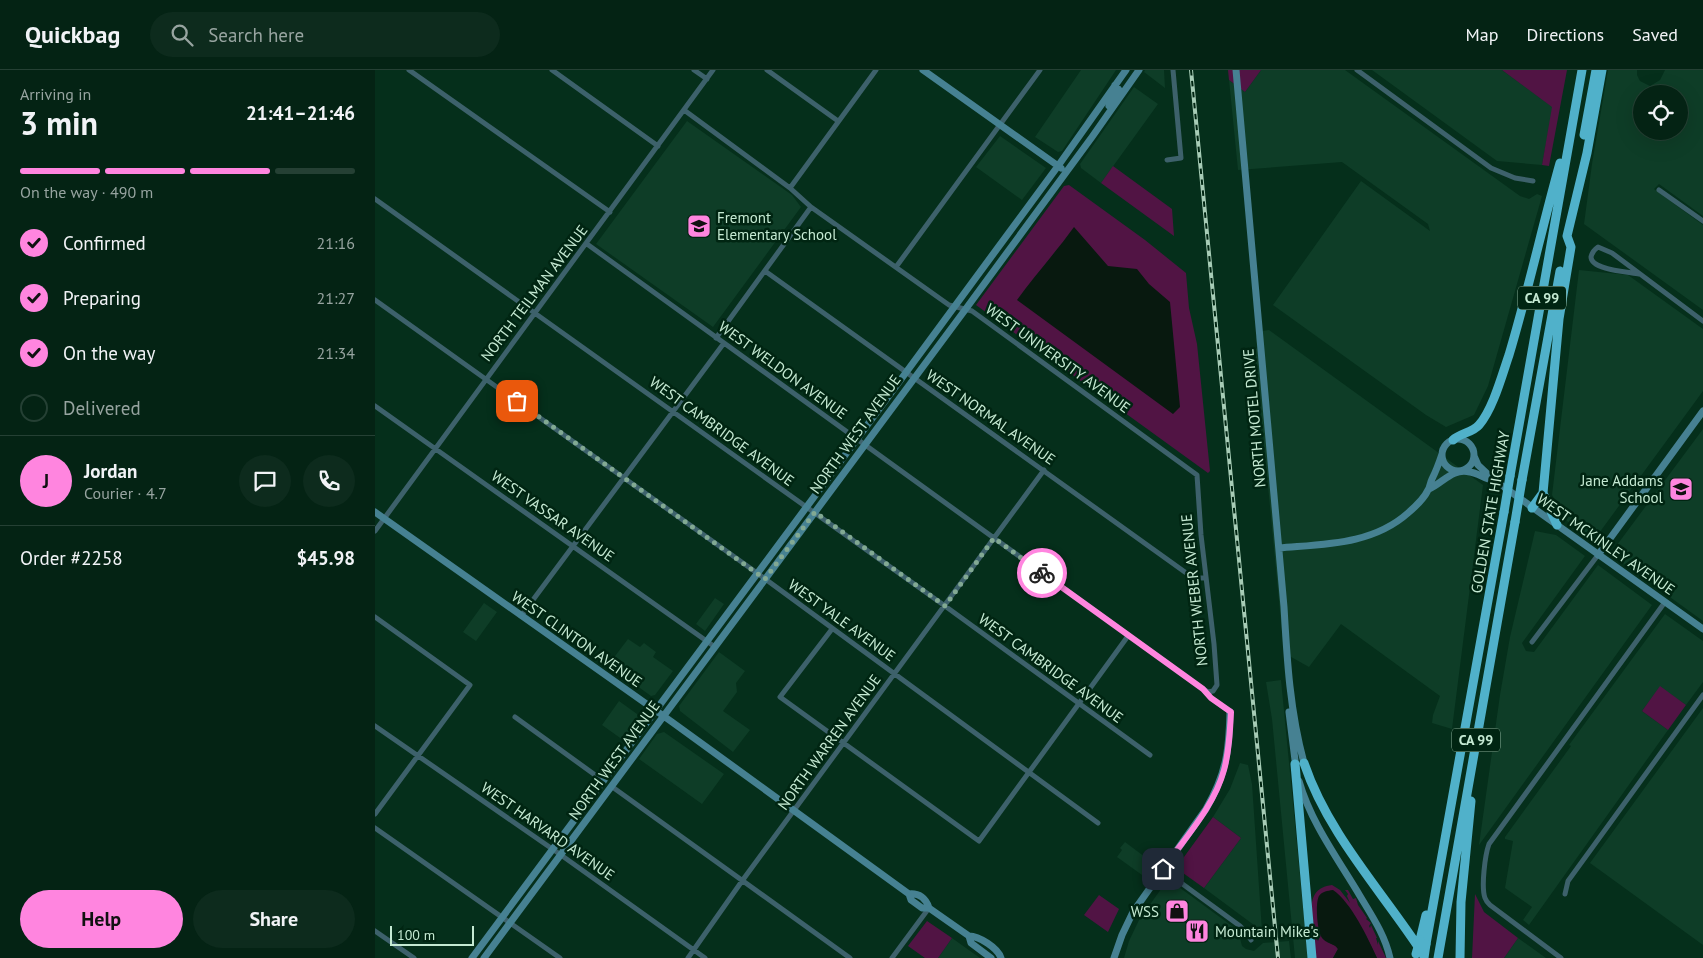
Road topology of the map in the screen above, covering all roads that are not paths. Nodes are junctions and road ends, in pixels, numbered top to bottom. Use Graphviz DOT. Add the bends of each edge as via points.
graph roads {
  1 [pos="409,70"];
  2 [pos="552,70"];
  3 [pos="693,70"];
  4 [pos="713,70"];
  5 [pos="767,70"];
  6 [pos="876,70"];
  7 [pos="923,70"];
  8 [pos="1040,70"];
  9 [pos="1126,70"];
  10 [pos="1132,70"];
  11 [pos="1139,70"];
  12 [pos="1173,70"];
  13 [pos="1236,70"];
  14 [pos="1357,70"];
  15 [pos="1582,70"];
  16 [pos="1596,70"];
  17 [pos="1602,70"];
  18 [pos="707,79"];
  19 [pos="1115,85"];
  20 [pos="1129,85"];
  21 [pos="684,110"];
  22 [pos="838,120"];
  23 [pos="1573,120"];
  24 [pos="1101,124"];
  25 [pos="1001,125"];
  26 [pos="658,146"];
  27 [pos="1167,160"];
  28 [pos="1059,166"];
  29 [pos="1067,171"];
  30 [pos="1533,181"];
  31 [pos="790,188"];
  32 [pos="1659,190"];
  33 [pos="375,199"];
  34 [pos="811,207"];
  35 [pos="610,212"];
  36 [pos="1703,222"];
  37 [pos="1567,236"];
  38 [pos="587,244"];
  39 [pos="896,267"];
  40 [pos="765,271"];
  41 [pos="1639,274"];
  42 [pos="375,300"];
  43 [pos="954,307"];
  44 [pos="965,310"];
  45 [pos="535,312"];
  46 [pos="1703,321"];
  47 [pos="716,338"];
  48 [pos="724,343"];
  49 [pos="906,372"];
  50 [pos="914,377"];
  51 [pos="486,379"];
  52 [pos="375,406"];
  53 [pos="673,411"];
  54 [pos="1703,411"];
  55 [pos="857,439"];
  56 [pos="1453,440"];
  57 [pos="864,444"];
  58 [pos="435,450"];
  59 [pos="1442,454"];
  60 [pos="1474,456"];
  61 [pos="1044,470"];
  62 [pos="1461,470"];
  63 [pos="1197,475"];
  64 [pos="623,478"];
  65 [pos="1494,480"];
  66 [pos="1429,489"];
  67 [pos="1543,493"];
  68 [pos="806,507"];
  69 [pos="1533,508"];
  70 [pos="375,512"];
  71 [pos="815,512"];
  72 [pos="384,518"];
  73 [pos="1557,526"];
  74 [pos="375,530"];
  75 [pos="994,538"];
  76 [pos="573,544"];
  77 [pos="1279,548"];
  78 [pos="1597,555"];
  79 [pos="757,573"];
  80 [pos="1205,578"];
  81 [pos="765,579"];
  82 [pos="1665,602"];
  83 [pos="945,606"];
  84 [pos="521,616"];
  85 [pos="375,617"];
  86 [pos="832,629"];
  87 [pos="1703,629"];
  88 [pos="1128,636"];
  89 [pos="707,641"];
  90 [pos="1532,642"];
  91 [pos="715,647"];
  92 [pos="894,674"];
  93 [pos="1203,689"];
  94 [pos="1703,695"];
  95 [pos="1078,704"];
  96 [pos="655,709"];
  97 [pos="1231,712"];
  98 [pos="663,715"];
  99 [pos="515,717"];
  100 [pos="375,726"];
  101 [pos="1477,737"];
  102 [pos="844,743"];
  103 [pos="1150,756"];
  104 [pos="418,757"];
  105 [pos="1299,763"];
  106 [pos="1029,772"];
  107 [pos="602,780"];
  108 [pos="611,786"];
  109 [pos="794,810"];
  110 [pos="375,814"];
  111 [pos="1098,823"];
  112 [pos="375,828"];
  113 [pos="553,849"];
  114 [pos="561,854"];
  115 [pos="1163,869"];
  116 [pos="741,881"];
  117 [pos="1565,894"];
  118 [pos="929,908"];
  119 [pos="502,918"];
  120 [pos="511,923"];
  121 [pos="375,931"];
  122 [pos="969,936"];
  123 [pos="1251,940"];
  124 [pos="693,949"];
  125 [pos="1420,957"];
  126 [pos="414,958"];
  127 [pos="472,958"];
  128 [pos="484,958"];
  129 [pos="560,958"];
  130 [pos="688,958"];
  131 [pos="705,958"];
  132 [pos="850,958"];
  133 [pos="892,958"];
  134 [pos="991,958"];
  135 [pos="1001,958"];
  136 [pos="1114,958"];
  137 [pos="1312,958"];
  138 [pos="1390,958"];
  139 [pos="1438,958"];
  140 [pos="1460,958"];
  141 [pos="1561,958"];
  1 -- 35 [label="street"];
  2 -- 26 [label="street"];
  3 -- 18 [label="street"];
  4 -- 18 [label="street, NORTH TEILMAN AVENUE"];
  5 -- 22 [label="street"];
  6 -- 22 [label="street"];
  7 -- 25 [label="main road"];
  8 -- 25 [label="street"];
  9 -- 19 [label="main road, NORTH WEST AVENUE"];
  10 -- 20 [label="main road" via="1126,79"];
  11 -- 20 [label="main road, NORTH WEST AVENUE"];
  12 -- 27 [label="street" via="1181,158"];
  13 -- 77 [label="main road, NORTH MOTEL DRIVE"];
  14 -- 30 [label="street" via="1491,168"];
  15 -- 23 [label="highway, GOLDEN STATE HIGHWAY / CA 99"];
  16 -- 37 [label="highway, GOLDEN STATE HIGHWAY / CA 99"];
  17 -- 37 [label="highway"];
  18 -- 21 [label="street, NORTH TEILMAN AVENUE"];
  19 -- 24 [label="main road" via="1119,90"];
  19 -- 28 [label="main road, NORTH WEST AVENUE"];
  20 -- 24 [label="main road, NORTH WEST AVENUE"];
  21 -- 26 [label="street, NORTH TEILMAN AVENUE"];
  21 -- 31 [label="street, WEST UNIVERSITY AVENUE"];
  22 -- 31 [label="street"];
  23 -- 56 [label="highway" via="1516,333 1497,389 1480,424"];
  23 -- 125 [label="highway, GOLDEN STATE HIGHWAY / CA 99, bridge" via="1445,837"];
  24 -- 29 [label="main road, NORTH WEST AVENUE"];
  25 -- 28 [label="main road"];
  25 -- 39 [label="street"];
  26 -- 35 [label="street, NORTH TEILMAN AVENUE"];
  28 -- 29 [label="main road"];
  28 -- 43 [label="main road, NORTH WEST AVENUE"];
  29 -- 44 [label="main road, NORTH WEST AVENUE"];
  31 -- 34 [label="street, WEST UNIVERSITY AVENUE"];
  32 -- 36 [label="street"];
  33 -- 45 [label="street, WEST CAMBRIDGE AVENUE"];
  34 -- 39 [label="street, WEST UNIVERSITY AVENUE"];
  34 -- 40 [label="street"];
  35 -- 38 [label="street, NORTH TEILMAN AVENUE"];
  37 -- 67 [label="highway" via="1571,247 1559,319"];
  37 -- 101 [label="highway, GOLDEN STATE HIGHWAY / CA 99, bridge"];
  38 -- 45 [label="street, NORTH TEILMAN AVENUE"];
  38 -- 47 [label="street, WEST WELDON AVENUE"];
  39 -- 43 [label="street, WEST UNIVERSITY AVENUE"];
  40 -- 47 [label="street"];
  40 -- 49 [label="street, WEST NORMAL AVENUE"];
  41 -- 41 [label="street" via="1601,267 1592,260 1593,251 1599,247 1612,253"];
  41 -- 46 [label="street"];
  42 -- 51 [label="street, WEST YALE AVENUE"];
  43 -- 44 [label="street, WEST UNIVERSITY AVENUE"];
  43 -- 49 [label="main road, NORTH WEST AVENUE"];
  44 -- 50 [label="main road, NORTH WEST AVENUE"];
  44 -- 63 [label="street, WEST UNIVERSITY AVENUE" via="972,311"];
  45 -- 51 [label="street, NORTH TEILMAN AVENUE"];
  45 -- 53 [label="street, WEST CAMBRIDGE AVENUE"];
  47 -- 48 [label="street, WEST WELDON AVENUE"];
  48 -- 53 [label="street"];
  48 -- 55 [label="street, WEST WELDON AVENUE"];
  49 -- 50 [label="street, WEST NORMAL AVENUE"];
  49 -- 55 [label="main road, NORTH WEST AVENUE"];
  50 -- 57 [label="main road, NORTH WEST AVENUE"];
  50 -- 61 [label="street, WEST NORMAL AVENUE"];
  51 -- 58 [label="street, NORTH TEILMAN AVENUE"];
  51 -- 64 [label="street, WEST YALE AVENUE"];
  52 -- 58 [label="street, WEST VASSAR AVENUE"];
  53 -- 64 [label="street"];
  53 -- 68 [label="street, WEST CAMBRIDGE AVENUE"];
  54 -- 78 [label="main road"];
  55 -- 57 [label="street, WEST WELDON AVENUE"];
  55 -- 68 [label="main road, NORTH WEST AVENUE"];
  56 -- 59 [label="main road" via="1445,445"];
  56 -- 60 [label="main road, WEST MCKINLEY AVENUE" via="1468,442"];
  57 -- 71 [label="main road, NORTH WEST AVENUE"];
  57 -- 75 [label="street, WEST WELDON AVENUE"];
  58 -- 72 [label="street, NORTH TEILMAN AVENUE"];
  58 -- 76 [label="street, WEST VASSAR AVENUE"];
  59 -- 62 [label="main road, WEST MCKINLEY AVENUE" via="1447,467"];
  59 -- 66 [label="main road"];
  60 -- 62 [label="main road" via="1470,465"];
  60 -- 65 [label="main road, WEST MCKINLEY AVENUE" via="1477,465"];
  61 -- 75 [label="street, NORTH WARREN AVENUE"];
  61 -- 80 [label="street, WEST NORMAL AVENUE" via="1189,575"];
  62 -- 65 [label="main road, WEST MCKINLEY AVENUE"];
  62 -- 66 [label="main road"];
  63 -- 80 [label="street, NORTH WEBER AVENUE"];
  64 -- 76 [label="street"];
  64 -- 79 [label="street, WEST YALE AVENUE"];
  65 -- 69 [label="main road, WEST MCKINLEY AVENUE"];
  66 -- 77 [label="main road" via="1404,516 1373,534 1353,540"];
  67 -- 69 [label="highway"];
  67 -- 73 [label="highway"];
  68 -- 71 [label="street, WEST CAMBRIDGE AVENUE"];
  68 -- 79 [label="main road, NORTH WEST AVENUE"];
  69 -- 73 [label="main road, WEST MCKINLEY AVENUE"];
  70 -- 72 [label="main road, WEST CLINTON AVENUE"];
  71 -- 81 [label="main road, NORTH WEST AVENUE"];
  71 -- 83 [label="street, WEST CAMBRIDGE AVENUE"];
  72 -- 74 [label="street, NORTH TEILMAN AVENUE"];
  72 -- 84 [label="main road, WEST CLINTON AVENUE"];
  73 -- 78 [label="main road, WEST MCKINLEY AVENUE"];
  75 -- 83 [label="street, NORTH WARREN AVENUE"];
  75 -- 88 [label="street, WEST WELDON AVENUE"];
  76 -- 84 [label="street"];
  76 -- 89 [label="street, WEST VASSAR AVENUE"];
  77 -- 105 [label="main road, NORTH MOTEL DRIVE" via="1289,688"];
  78 -- 82 [label="main road, WEST MCKINLEY AVENUE"];
  78 -- 90 [label="street"];
  79 -- 81 [label="street, WEST YALE AVENUE"];
  79 -- 89 [label="main road, NORTH WEST AVENUE"];
  80 -- 93 [label="street, NORTH WEBER AVENUE" via="1217,685 1211,692"];
  81 -- 86 [label="street, WEST YALE AVENUE"];
  81 -- 91 [label="main road, NORTH WEST AVENUE"];
  82 -- 87 [label="main road, WEST MCKINLEY AVENUE"];
  82 -- 141 [label="street" via="1489,844 1486,853 1485,898 1497,911"];
  83 -- 92 [label="street, NORTH WARREN AVENUE"];
  83 -- 95 [label="street, WEST CAMBRIDGE AVENUE"];
  84 -- 96 [label="main road, WEST CLINTON AVENUE"];
  85 -- 104 [label="street" via="470,685"];
  86 -- 92 [label="street, WEST YALE AVENUE"];
  86 -- 102 [label="street" via="780,697"];
  88 -- 93 [label="street, WEST WELDON AVENUE"];
  88 -- 95 [label="street"];
  89 -- 91 [label="street, WEST VASSAR AVENUE"];
  89 -- 96 [label="main road, NORTH WEST AVENUE"];
  91 -- 98 [label="main road, NORTH WEST AVENUE"];
  92 -- 102 [label="street, NORTH WARREN AVENUE"];
  92 -- 106 [label="street, WEST YALE AVENUE"];
  93 -- 97 [label="street, WEST WELDON AVENUE"];
  94 -- 117 [label="street" via="1568,882"];
  95 -- 103 [label="street, WEST CAMBRIDGE AVENUE"];
  95 -- 106 [label="street"];
  96 -- 98 [label="main road, WEST CLINTON AVENUE"];
  96 -- 107 [label="main road, NORTH WEST AVENUE"];
  97 -- 115 [label="main road" via="1229,744 1221,780 1206,809"];
  98 -- 108 [label="main road, NORTH WEST AVENUE"];
  98 -- 109 [label="main road, WEST CLINTON AVENUE"];
  99 -- 107 [label="street"];
  100 -- 104 [label="street, WEST HARVARD AVENUE"];
  101 -- 139 [label="highway, GOLDEN STATE HIGHWAY / CA 99"];
  101 -- 140 [label="highway" via="1461,902"];
  102 -- 106 [label="street" via="979,841"];
  102 -- 109 [label="street, NORTH WARREN AVENUE"];
  104 -- 110 [label="street"];
  104 -- 113 [label="street, WEST HARVARD AVENUE"];
  105 -- 125 [label="highway" via="1328,818"];
  105 -- 137 [label="highway"];
  105 -- 138 [label="main road, NORTH MOTEL DRIVE" via="1299,783 1313,816 1376,922"];
  106 -- 111 [label="street, WEST YALE AVENUE"];
  107 -- 113 [label="main road, NORTH WEST AVENUE"];
  108 -- 114 [label="main road, NORTH WEST AVENUE"];
  108 -- 116 [label="street"];
  109 -- 116 [label="street, NORTH WARREN AVENUE"];
  109 -- 118 [label="main road, WEST CLINTON AVENUE" via="909,894 916,893 927,901"];
  112 -- 119 [label="street"];
  113 -- 114 [label="street, WEST HARVARD AVENUE"];
  113 -- 119 [label="main road, NORTH WEST AVENUE"];
  114 -- 120 [label="main road, NORTH WEST AVENUE"];
  114 -- 124 [label="street, WEST HARVARD AVENUE"];
  115 -- 123 [label="street" via="1240,926"];
  115 -- 136 [label="main road" via="1133,912"];
  116 -- 124 [label="street, NORTH WARREN AVENUE"];
  116 -- 132 [label="street"];
  118 -- 122 [label="main road, WEST CLINTON AVENUE"];
  118 -- 133 [label="street"];
  119 -- 120 [label="street"];
  119 -- 127 [label="main road, NORTH WEST AVENUE"];
  120 -- 128 [label="main road, NORTH WEST AVENUE"];
  120 -- 129 [label="street"];
  121 -- 126 [label="street"];
  122 -- 134 [label="main road, WEST CLINTON AVENUE" via="971,943"];
  122 -- 135 [label="main road, WEST CLINTON AVENUE" via="976,936"];
  124 -- 130 [label="street, NORTH WARREN AVENUE"];
  124 -- 131 [label="street, WEST HARVARD AVENUE"];
}
